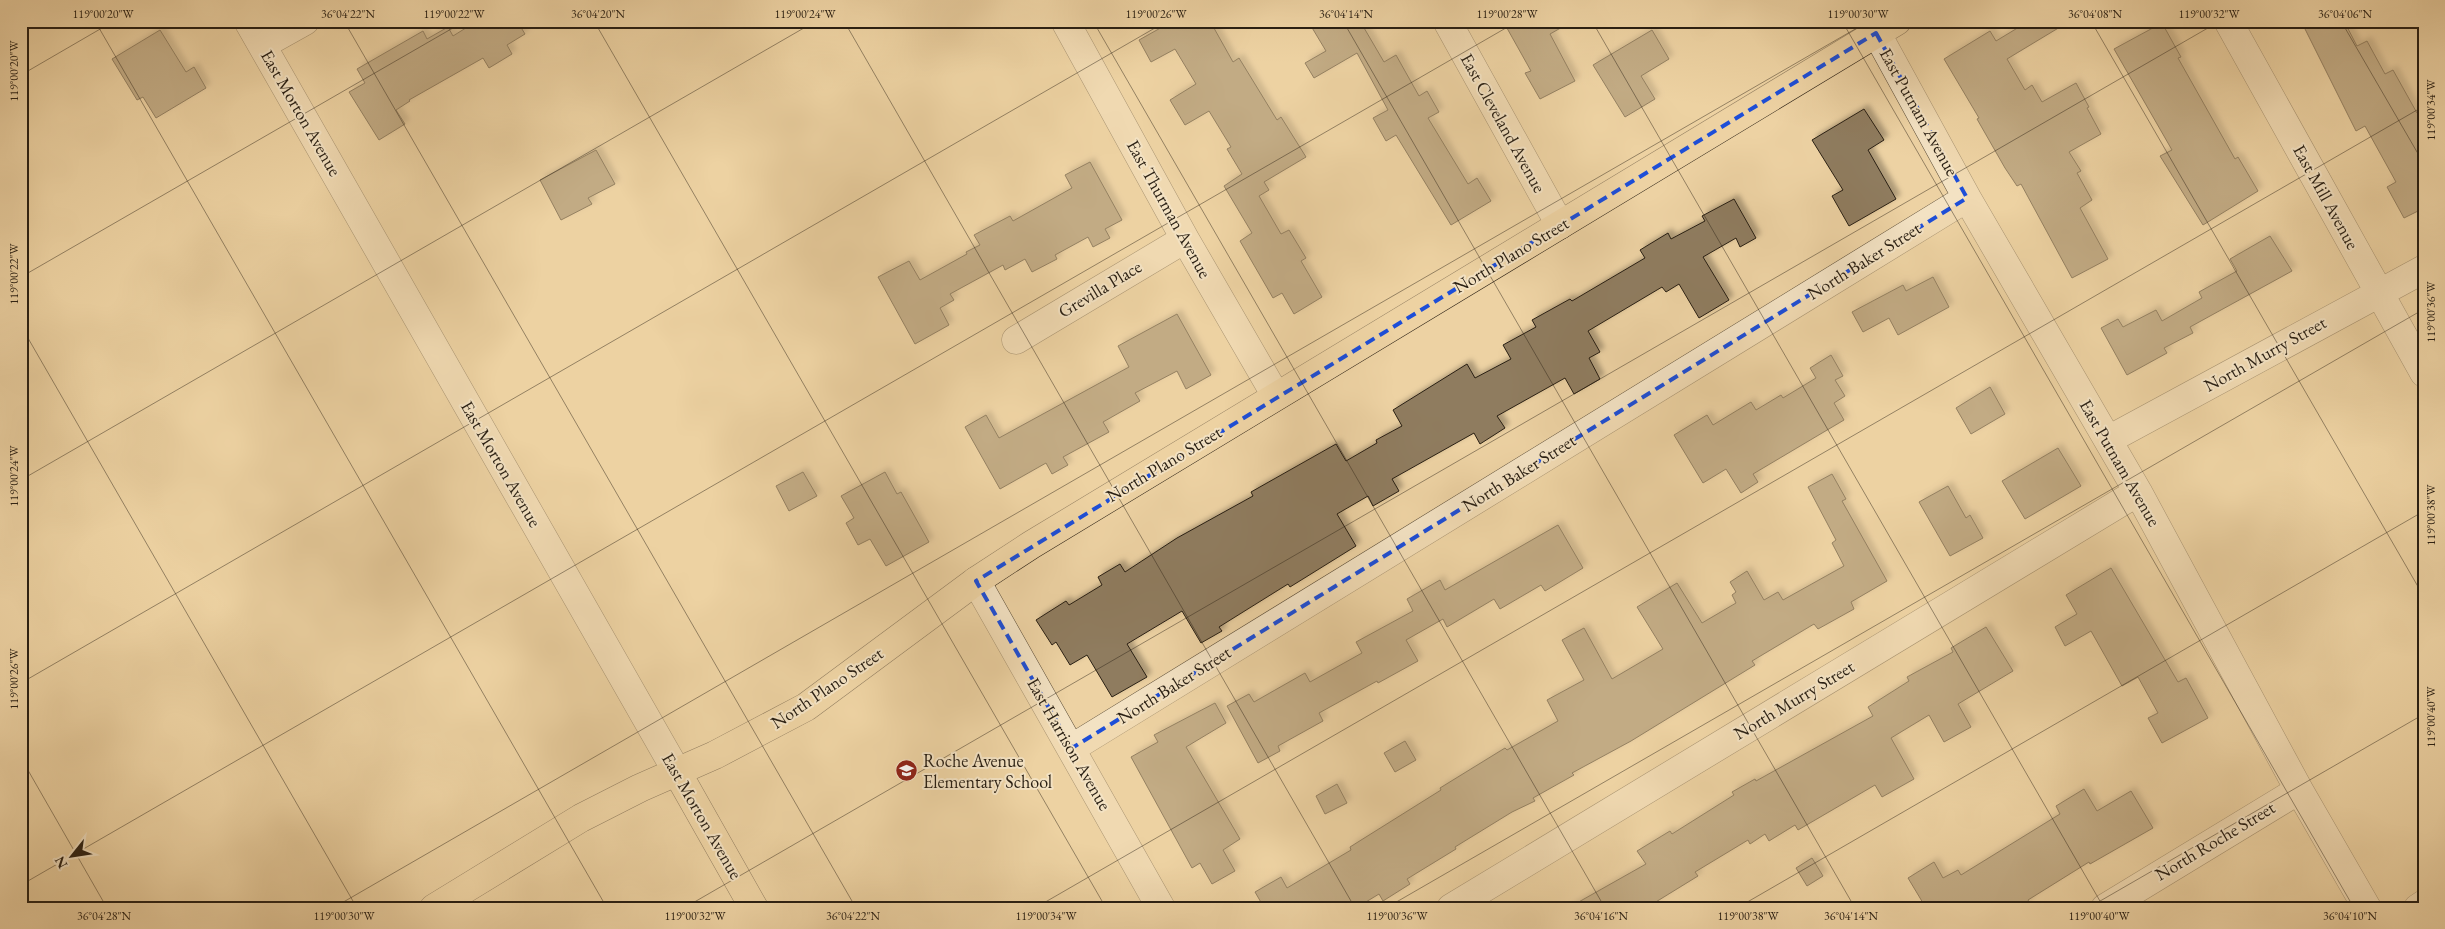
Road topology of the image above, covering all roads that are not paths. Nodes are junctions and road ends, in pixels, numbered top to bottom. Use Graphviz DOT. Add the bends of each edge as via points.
graph roads {
  1 [pos="248,21"];
  2 [pos="305,21"];
  3 [pos="1065,21"];
  4 [pos="1446,21"];
  5 [pos="2228,21"];
  6 [pos="1881,25"];
  7 [pos="262,45"];
  8 [pos="1967,198"];
  9 [pos="1560,225"];
  10 [pos="1185,239"];
  11 [pos="2424,269"];
  12 [pos="2379,292"];
  13 [pos="1016,340"];
  14 [pos="2424,373"];
  15 [pos="1276,396"];
  16 [pos="2108,440"];
  17 [pos="2138,492"];
  18 [pos="976,581"];
  19 [pos="1072,748"];
  20 [pos="677,772"];
  21 [pos="2299,790"];
  22 [pos="2424,904"];
  23 [pos="434,908"];
  24 [pos="754,908"];
  25 [pos="1161,908"];
  26 [pos="1451,908"];
  27 [pos="2105,908"];
  28 [pos="2367,908"];
  29 [pos="2418,908"];
  1 -- 7 [label="street, East Morton Avenue"];
  2 -- 7 [label="street"];
  3 -- 10 [label="street, East Thurman Avenue"];
  4 -- 9 [label="street, East Cleveland Avenue"];
  5 -- 12 [label="street, East Mill Avenue"];
  6 -- 8 [label="street, East Putnam Avenue"];
  6 -- 9 [label="main road, North Plano Street"];
  7 -- 20 [label="street, East Morton Avenue"];
  8 -- 16 [label="street, East Putnam Avenue"];
  8 -- 19 [label="street, North Baker Street"];
  9 -- 15 [label="main road, North Plano Street"];
  10 -- 13 [label="street, Grevilla Place"];
  10 -- 15 [label="street, East Thurman Avenue"];
  11 -- 12 [label="street, North Murry Street"];
  12 -- 14 [label="street, East Mill Avenue"];
  12 -- 16 [label="street, North Murry Street"];
  15 -- 18 [label="main road, North Plano Street"];
  16 -- 17 [label="street, East Putnam Avenue"];
  17 -- 21 [label="street, East Putnam Avenue"];
  17 -- 26 [label="street, North Murry Street"];
  18 -- 19 [label="street, East Harrison Avenue"];
  18 -- 20 [label="main road, North Plano Street" via="806,707"];
  19 -- 25 [label="street, East Harrison Avenue"];
  20 -- 23 [label="main road, North Plano Street" via="581,818"];
  20 -- 24 [label="main road, East Morton Avenue"];
  21 -- 27 [label="street, North Roche Street"];
  21 -- 28 [label="street, East Putnam Avenue"];
  22 -- 29 [label="street"];
}
